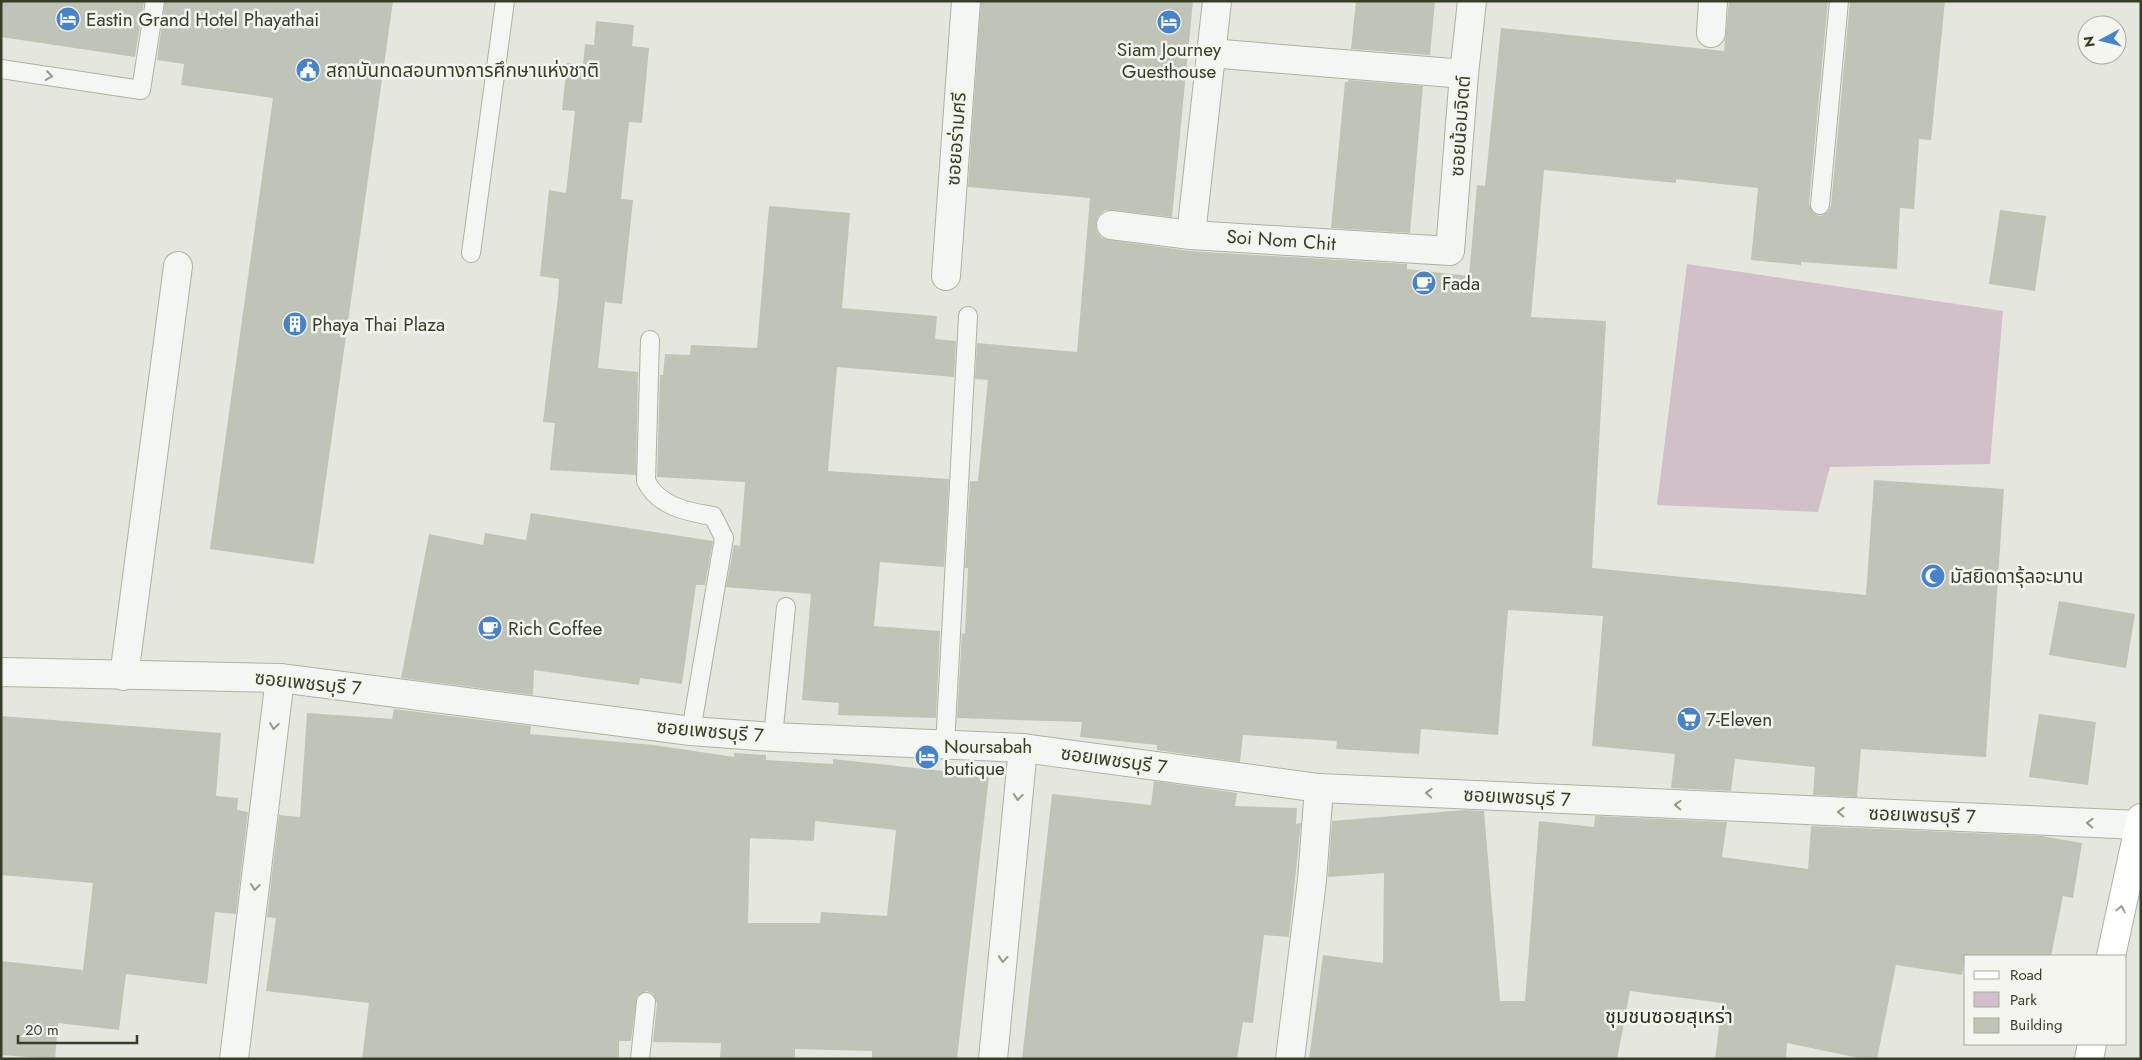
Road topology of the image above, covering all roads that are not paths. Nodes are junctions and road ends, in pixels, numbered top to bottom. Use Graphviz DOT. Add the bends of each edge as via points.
graph roads {
  1 [pos="155,1"];
  2 [pos="505,1"];
  3 [pos="966,1"];
  4 [pos="1217,1"];
  5 [pos="1472,1"];
  6 [pos="1839,1"];
  7 [pos="1710,2"];
  8 [pos="1711,33"];
  9 [pos="1210,53"];
  10 [pos="1,69"];
  11 [pos="1464,74"];
  12 [pos="1820,205"];
  13 [pos="1112,225"];
  14 [pos="1191,234"];
  15 [pos="1450,251"];
  16 [pos="472,253"];
  17 [pos="178,266"];
  18 [pos="946,276"];
  19 [pos="968,316"];
  20 [pos="650,340"];
  21 [pos="786,606"];
  22 [pos="1,672"];
  23 [pos="124,676"];
  24 [pos="280,678"];
  25 [pos="691,731"];
  26 [pos="772,737"];
  27 [pos="945,746"];
  28 [pos="1023,748"];
  29 [pos="1319,788"];
  30 [pos="2140,822"];
  31 [pos="2111,955"];
  32 [pos="646,1002"];
  33 [pos="2092,1045"];
  34 [pos="234,1059"];
  35 [pos="640,1059"];
  36 [pos="993,1059"];
  37 [pos="1290,1059"];
  38 [pos="2089,1059"];
  10 -- 1 [label="lane, one-way" via="141,90"];
  2 -- 16 [label="lane"];
  3 -- 18 [label="street, ซอยอร่ามศรี"];
  4 -- 9 [label="street"];
  5 -- 11 [label="street, ซอยน้อมจิตต์"];
  6 -- 12 [label="lane"];
  7 -- 8 [label="street"];
  9 -- 11 [label="street"];
  9 -- 14 [label="street"];
  11 -- 15 [label="street, ซอยน้อมจิตต์"];
  13 -- 14 [label="street, Soi Nom Chit"];
  14 -- 15 [label="street, Soi Nom Chit"];
  17 -- 23 [label="street"];
  19 -- 27 [label="lane"];
  20 -- 25 [label="lane" via="646,481 652,493 667,504 713,516 724,538"];
  21 -- 26 [label="lane"];
  22 -- 23 [label="street, ซอยเพชรบุรี 7"];
  23 -- 24 [label="street, ซอยเพชรบุรี 7"];
  24 -- 25 [label="street, ซอยเพชรบุรี 7"];
  24 -- 34 [label="street, one-way"];
  25 -- 26 [label="street, ซอยเพชรบุรี 7"];
  26 -- 27 [label="street, ซอยเพชรบุรี 7"];
  27 -- 28 [label="street, ซอยเพชรบุรี 7"];
  28 -- 29 [label="street, ซอยเพชรบุรี 7"];
  28 -- 36 [label="street, one-way"];
  30 -- 29 [label="street, ซอยเพชรบุรี 7, one-way"];
  29 -- 37 [label="street" via="1312,880"];
  31 -- 30 [label="main road, one-way"];
  32 -- 35 [label="lane"];
  33 -- 38 [label="main road"];
}
